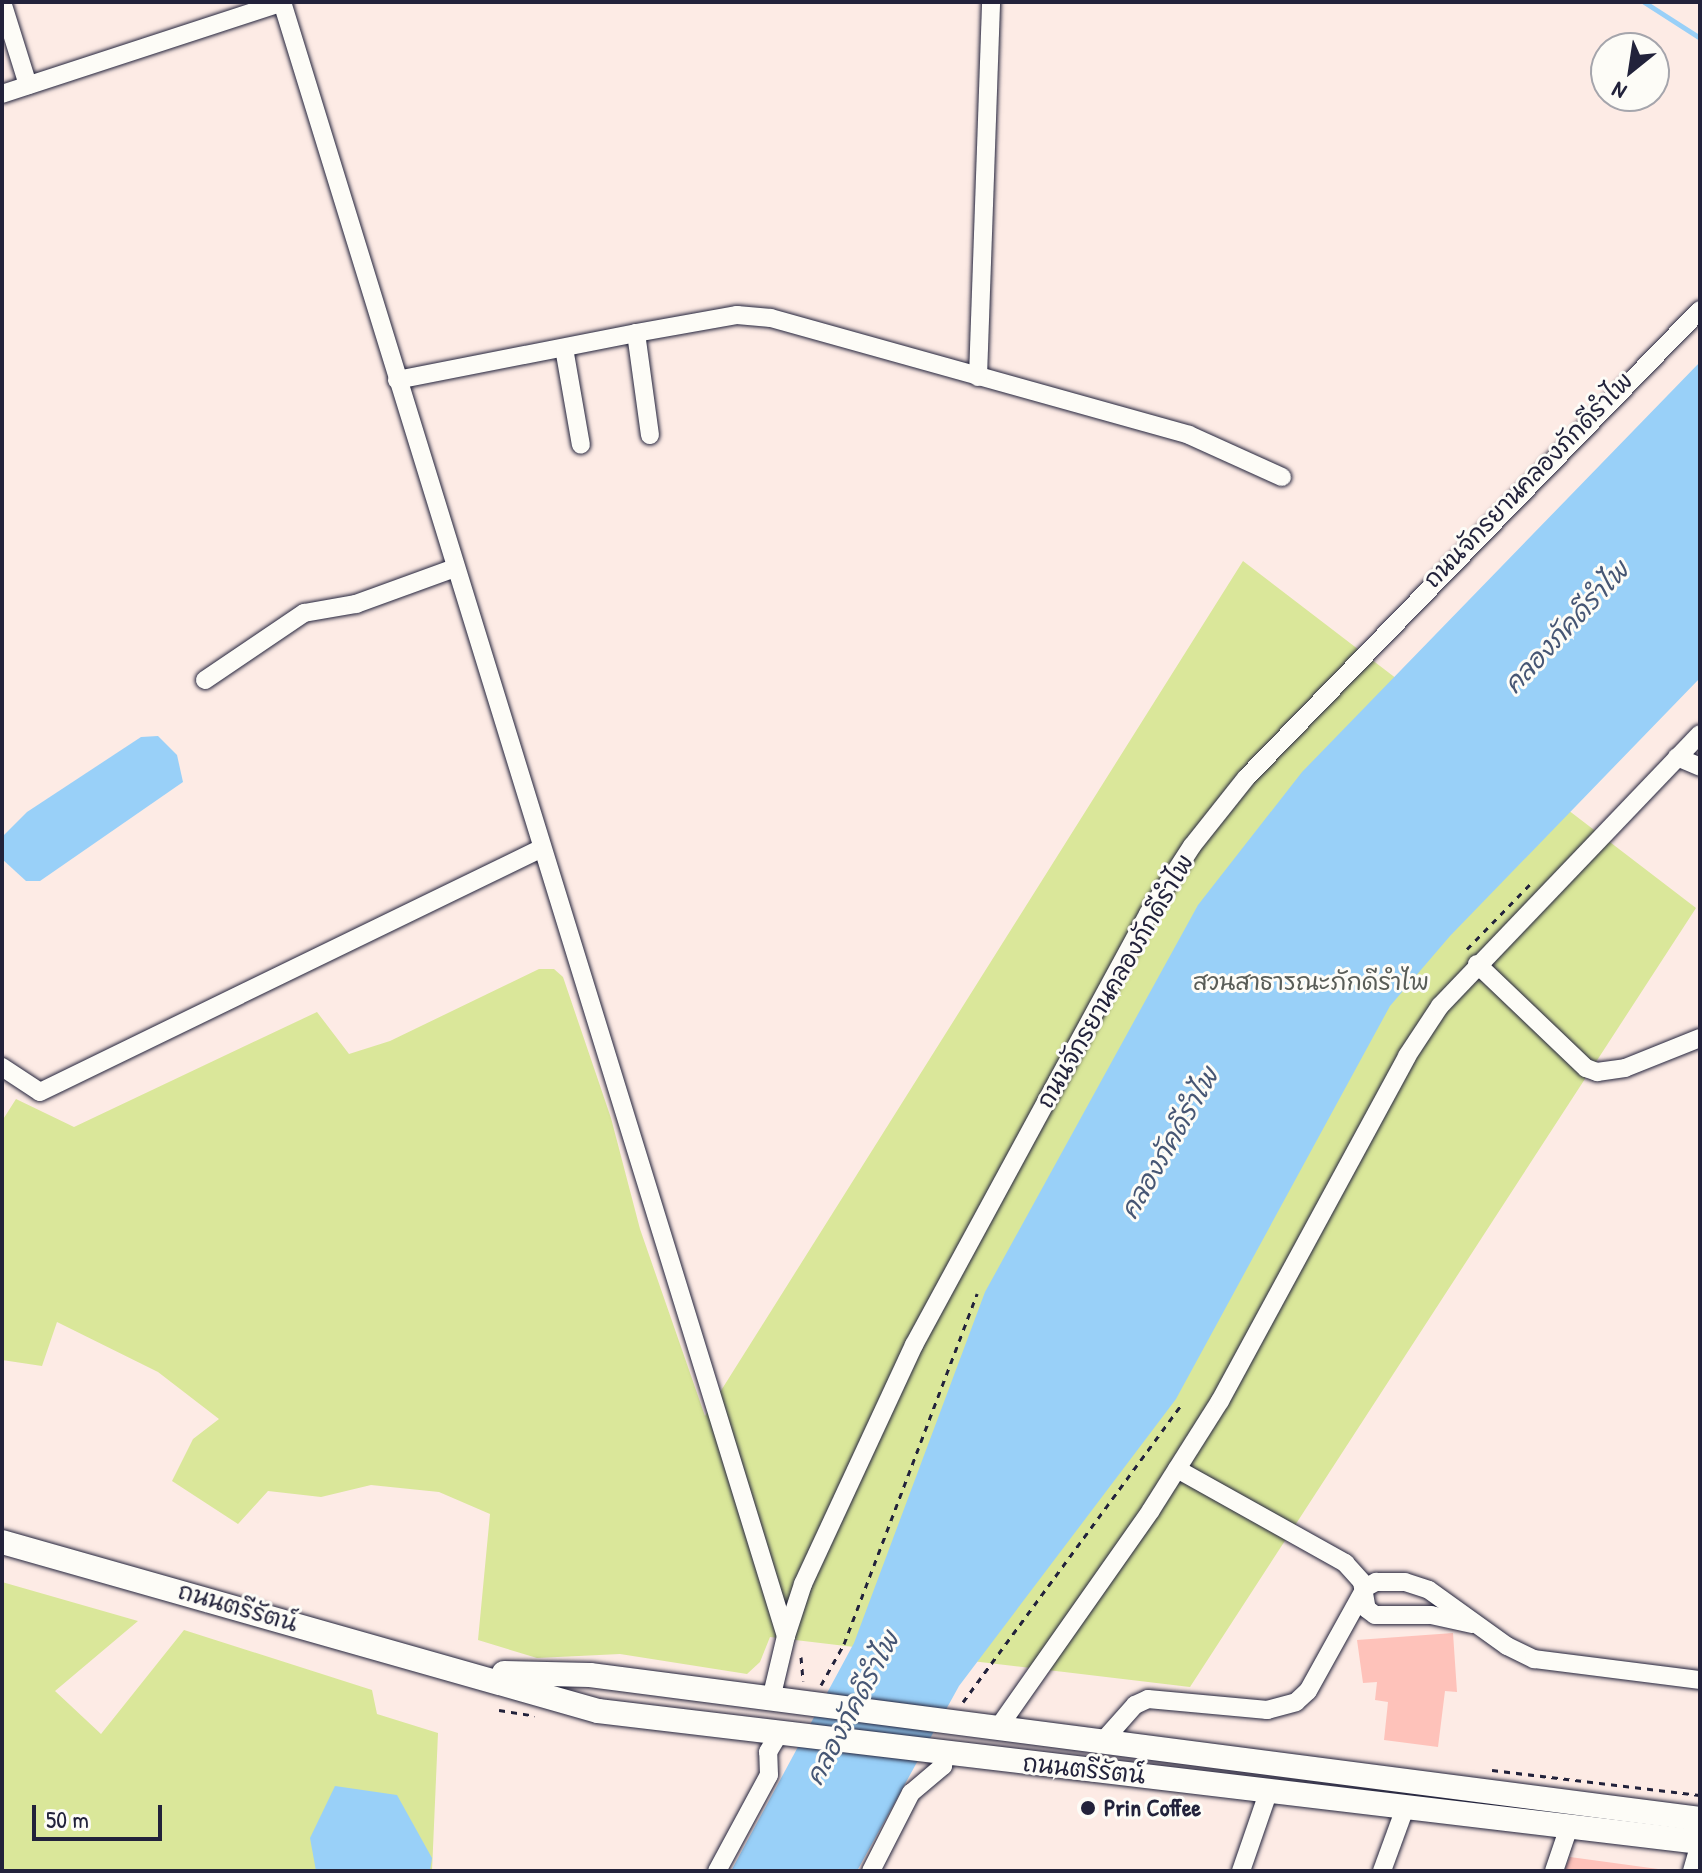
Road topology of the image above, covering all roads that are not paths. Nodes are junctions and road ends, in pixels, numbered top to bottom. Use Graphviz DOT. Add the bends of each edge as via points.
graph roads {
  1 [pos="2,2"];
  2 [pos="282,2"];
  3 [pos="991,2"];
  4 [pos="28,85"];
  5 [pos="2,94"];
  6 [pos="1700,310"];
  7 [pos="636,333"];
  8 [pos="564,348"];
  9 [pos="978,377"];
  10 [pos="397,380"];
  11 [pos="650,435"];
  12 [pos="581,445"];
  13 [pos="1282,477"];
  14 [pos="455,568"];
  15 [pos="205,680"];
  16 [pos="1700,734"];
  17 [pos="1677,757"];
  18 [pos="1700,767"];
  19 [pos="542,848"];
  20 [pos="1477,964"];
  21 [pos="1700,1038"];
  22 [pos="2,1067"];
  23 [pos="1177,1469"];
  24 [pos="2,1542"];
  25 [pos="1365,1588"];
  26 [pos="1482,1628"];
  27 [pos="794,1640"];
  28 [pos="473,1673"];
  29 [pos="1700,1680"];
  30 [pos="771,1699"];
  31 [pos="998,1728"];
  32 [pos="779,1734"];
  33 [pos="1103,1741"];
  34 [pos="945,1753"];
  35 [pos="1269,1790"];
  36 [pos="1405,1808"];
  37 [pos="1700,1819"];
  38 [pos="1569,1827"];
  39 [pos="1700,1843"];
  40 [pos="717,1871"];
  41 [pos="871,1871"];
  42 [pos="1241,1871"];
  43 [pos="1382,1871"];
  44 [pos="1554,1871"];
  45 [pos="1692,1871"];
  1 -- 4 [label="street"];
  2 -- 4 [label="street"];
  2 -- 10 [label="street"];
  3 -- 9 [label="street"];
  4 -- 5 [label="street"];
  6 -- 27 [label="street" via="1246,778 1192,846 1148,914 914,1345 803,1584"];
  7 -- 8 [label="street"];
  7 -- 9 [label="street" via="753,315"];
  7 -- 11 [label="street"];
  8 -- 10 [label="street"];
  8 -- 12 [label="street"];
  9 -- 13 [label="street" via="1189,435"];
  10 -- 14 [label="street"];
  14 -- 15 [label="street" via="356,604 308,611"];
  14 -- 19 [label="street"];
  16 -- 17 [label="street"];
  17 -- 18 [label="street"];
  17 -- 20 [label="street"];
  19 -- 22 [label="street" via="40,1092"];
  19 -- 27 [label="street"];
  20 -- 21 [label="street" via="1586,1068 1597,1072 1625,1068"];
  20 -- 23 [label="street" via="1407,1056 1220,1401"];
  23 -- 25 [label="street" via="1345,1563"];
  23 -- 31 [label="street"];
  24 -- 28 [label="main road, ถนนตรีรัตน์"];
  25 -- 26 [label="street" via="1389,1582 1429,1590"];
  25 -- 26 [label="street" via="1367,1609 1375,1615 1431,1615"];
  25 -- 33 [label="street" via="1308,1691 1296,1702 1267,1710 1148,1699 1135,1705"];
  26 -- 29 [label="street" via="1534,1659"];
  27 -- 30 [label="street"];
  28 -- 30 [label="main road, ถนนตรีรัตน์" via="590,1675"];
  28 -- 32 [label="main road, ถนนตรีรัตน์" via="598,1711"];
  30 -- 31 [label="main road, ถนนตรีรัตน์" via="807,1694 964,1715"];
  31 -- 33 [label="main road, ถนนตรีรัตน์"];
  32 -- 34 [label="main road, ถนนตรีรัตน์"];
  32 -- 40 [label="street" via="768,1752 769,1775"];
  33 -- 37 [label="main road, ถนนตรีรัตน์"];
  34 -- 35 [label="main road, ถนนตรีรัตน์"];
  34 -- 41 [label="street" via="943,1766 911,1793"];
  35 -- 36 [label="main road, ถนนตรีรัตน์"];
  35 -- 42 [label="street"];
  36 -- 38 [label="main road, ถนนตรีรัตน์"];
  36 -- 43 [label="street"];
  38 -- 39 [label="main road, ถนนตรีรัตน์"];
  38 -- 44 [label="street"];
  39 -- 45 [label="street"];
}
